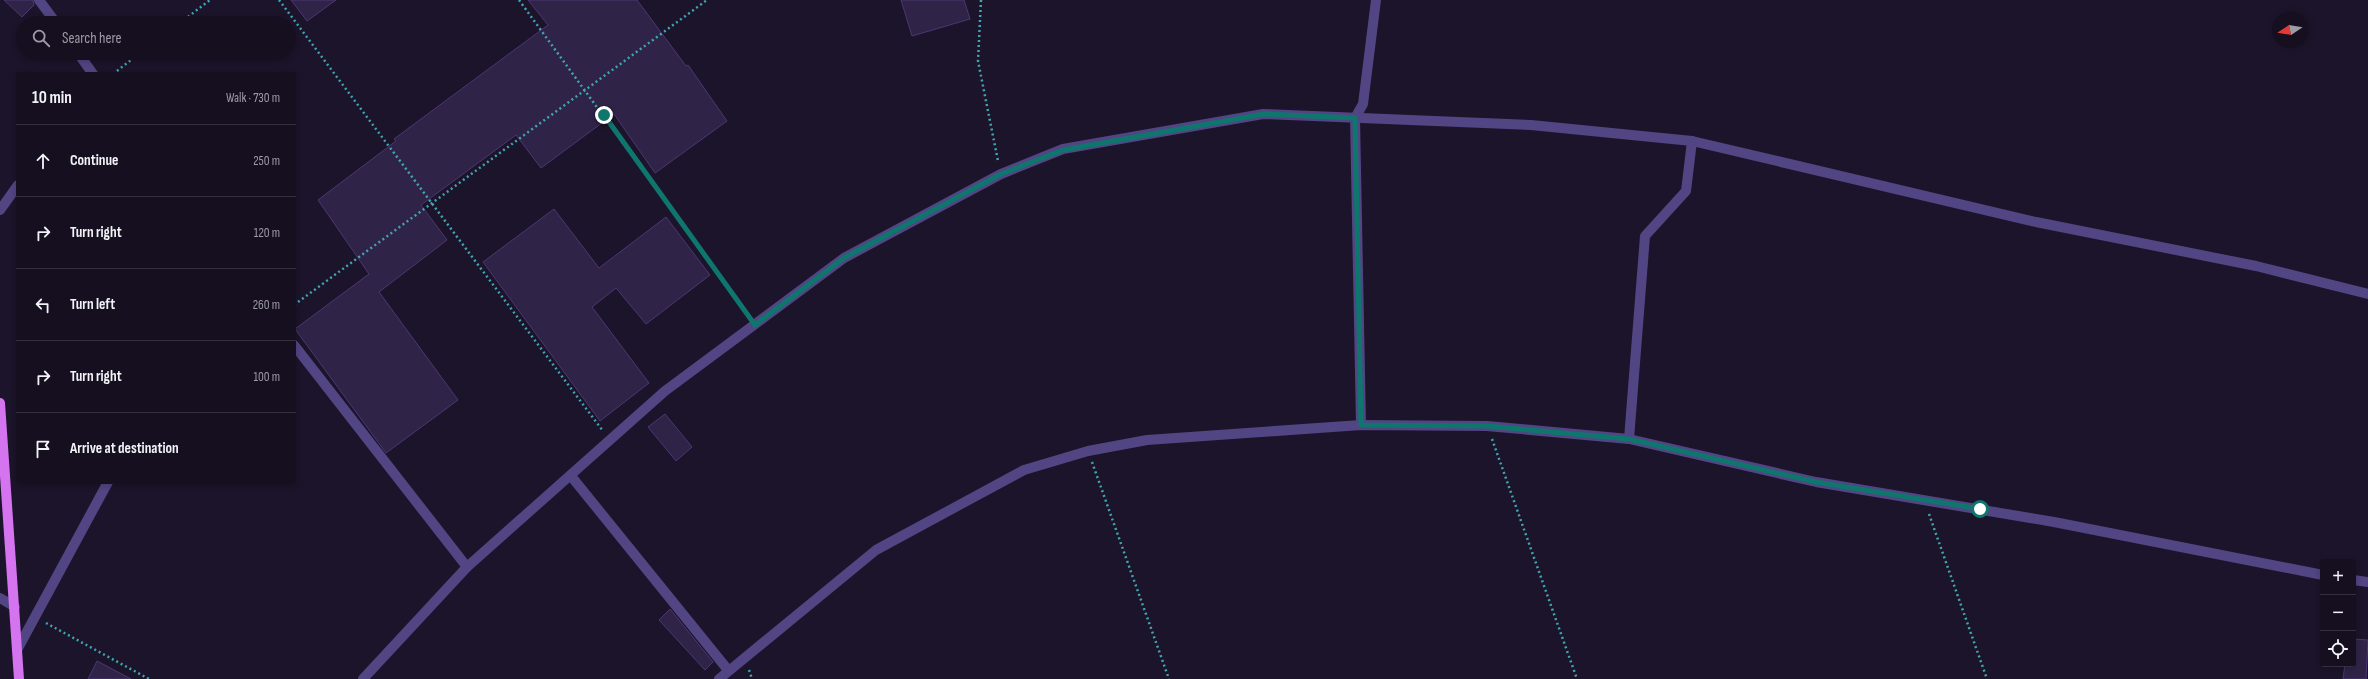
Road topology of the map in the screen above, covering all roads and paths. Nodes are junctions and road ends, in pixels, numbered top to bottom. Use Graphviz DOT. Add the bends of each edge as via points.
graph roads {
  1 [pos="39,0"];
  2 [pos="210,0"];
  3 [pos="279,0"];
  4 [pos="519,0"];
  5 [pos="707,0"];
  6 [pos="981,0"];
  7 [pos="1376,0"];
  8 [pos="51,16"];
  9 [pos="189,16"];
  10 [pos="291,16"];
  11 [pos="296,23"];
  12 [pos="83,60"];
  13 [pos="131,60"];
  14 [pos="92,72"];
  15 [pos="116,72"];
  16 [pos="586,90"];
  17 [pos="1355,118"];
  18 [pos="1692,141"];
  19 [pos="1001,174"];
  20 [pos="16,188"];
  21 [pos="432,204"];
  22 [pos="0,210"];
  23 [pos="2368,294"];
  24 [pos="296,304"];
  25 [pos="755,325"];
  26 [pos="296,348"];
  27 [pos="0,403"];
  28 [pos="1361,425"];
  29 [pos="1487,426"];
  30 [pos="1629,439"];
  31 [pos="610,441"];
  32 [pos="1088,450"];
  33 [pos="571,476"];
  34 [pos="107,484"];
  35 [pos="1923,499"];
  36 [pos="467,567"];
  37 [pos="2320,574"];
  38 [pos="2356,580"];
  39 [pos="2368,582"];
  40 [pos="0,598"];
  41 [pos="15,607"];
  42 [pos="42,621"];
  43 [pos="17,650"];
  44 [pos="728,670"];
  45 [pos="19,679"];
  46 [pos="149,679"];
  47 [pos="363,679"];
  48 [pos="719,679"];
  49 [pos="1169,679"];
  50 [pos="1576,679"];
  51 [pos="1987,679"];
  1 -- 8 [label="street"];
  2 -- 9 [label="path"];
  3 -- 10 [label="path"];
  4 -- 16 [label="path"];
  5 -- 16 [label="path"];
  6 -- 19 [label="path" via="978,61"];
  7 -- 17 [label="street" via="1363,104"];
  11 -- 21 [label="path"];
  12 -- 14 [label="street"];
  13 -- 15 [label="path"];
  16 -- 21 [label="path"];
  16 -- 25 [label="path"];
  17 -- 18 [label="street" via="1531,124"];
  17 -- 19 [label="street" via="1264,114 1063,150"];
  17 -- 28 [label="street"];
  18 -- 23 [label="street" via="2036,222 2256,266"];
  18 -- 30 [label="street" via="1686,191 1645,236"];
  19 -- 25 [label="street" via="844,258"];
  20 -- 22 [label="street"];
  21 -- 24 [label="path"];
  21 -- 31 [label="path"];
  25 -- 31 [label="street" via="665,390"];
  26 -- 36 [label="street"];
  27 -- 41 [label="main road"];
  28 -- 29 [label="street"];
  28 -- 32 [label="street" via="1147,440"];
  29 -- 30 [label="street"];
  29 -- 50 [label="path"];
  30 -- 35 [label="street" via="1816,482"];
  31 -- 33 [label="street"];
  32 -- 44 [label="street" via="1024,470 876,550 745,659"];
  32 -- 49 [label="path"];
  33 -- 36 [label="street"];
  33 -- 44 [label="street"];
  34 -- 43 [label="street"];
  35 -- 37 [label="street"];
  35 -- 51 [label="path"];
  36 -- 47 [label="street"];
  38 -- 39 [label="street"];
  40 -- 41 [label="street"];
  41 -- 43 [label="main road"];
  42 -- 46 [label="path"];
  43 -- 45 [label="main road"];
  44 -- 48 [label="street"];
}
